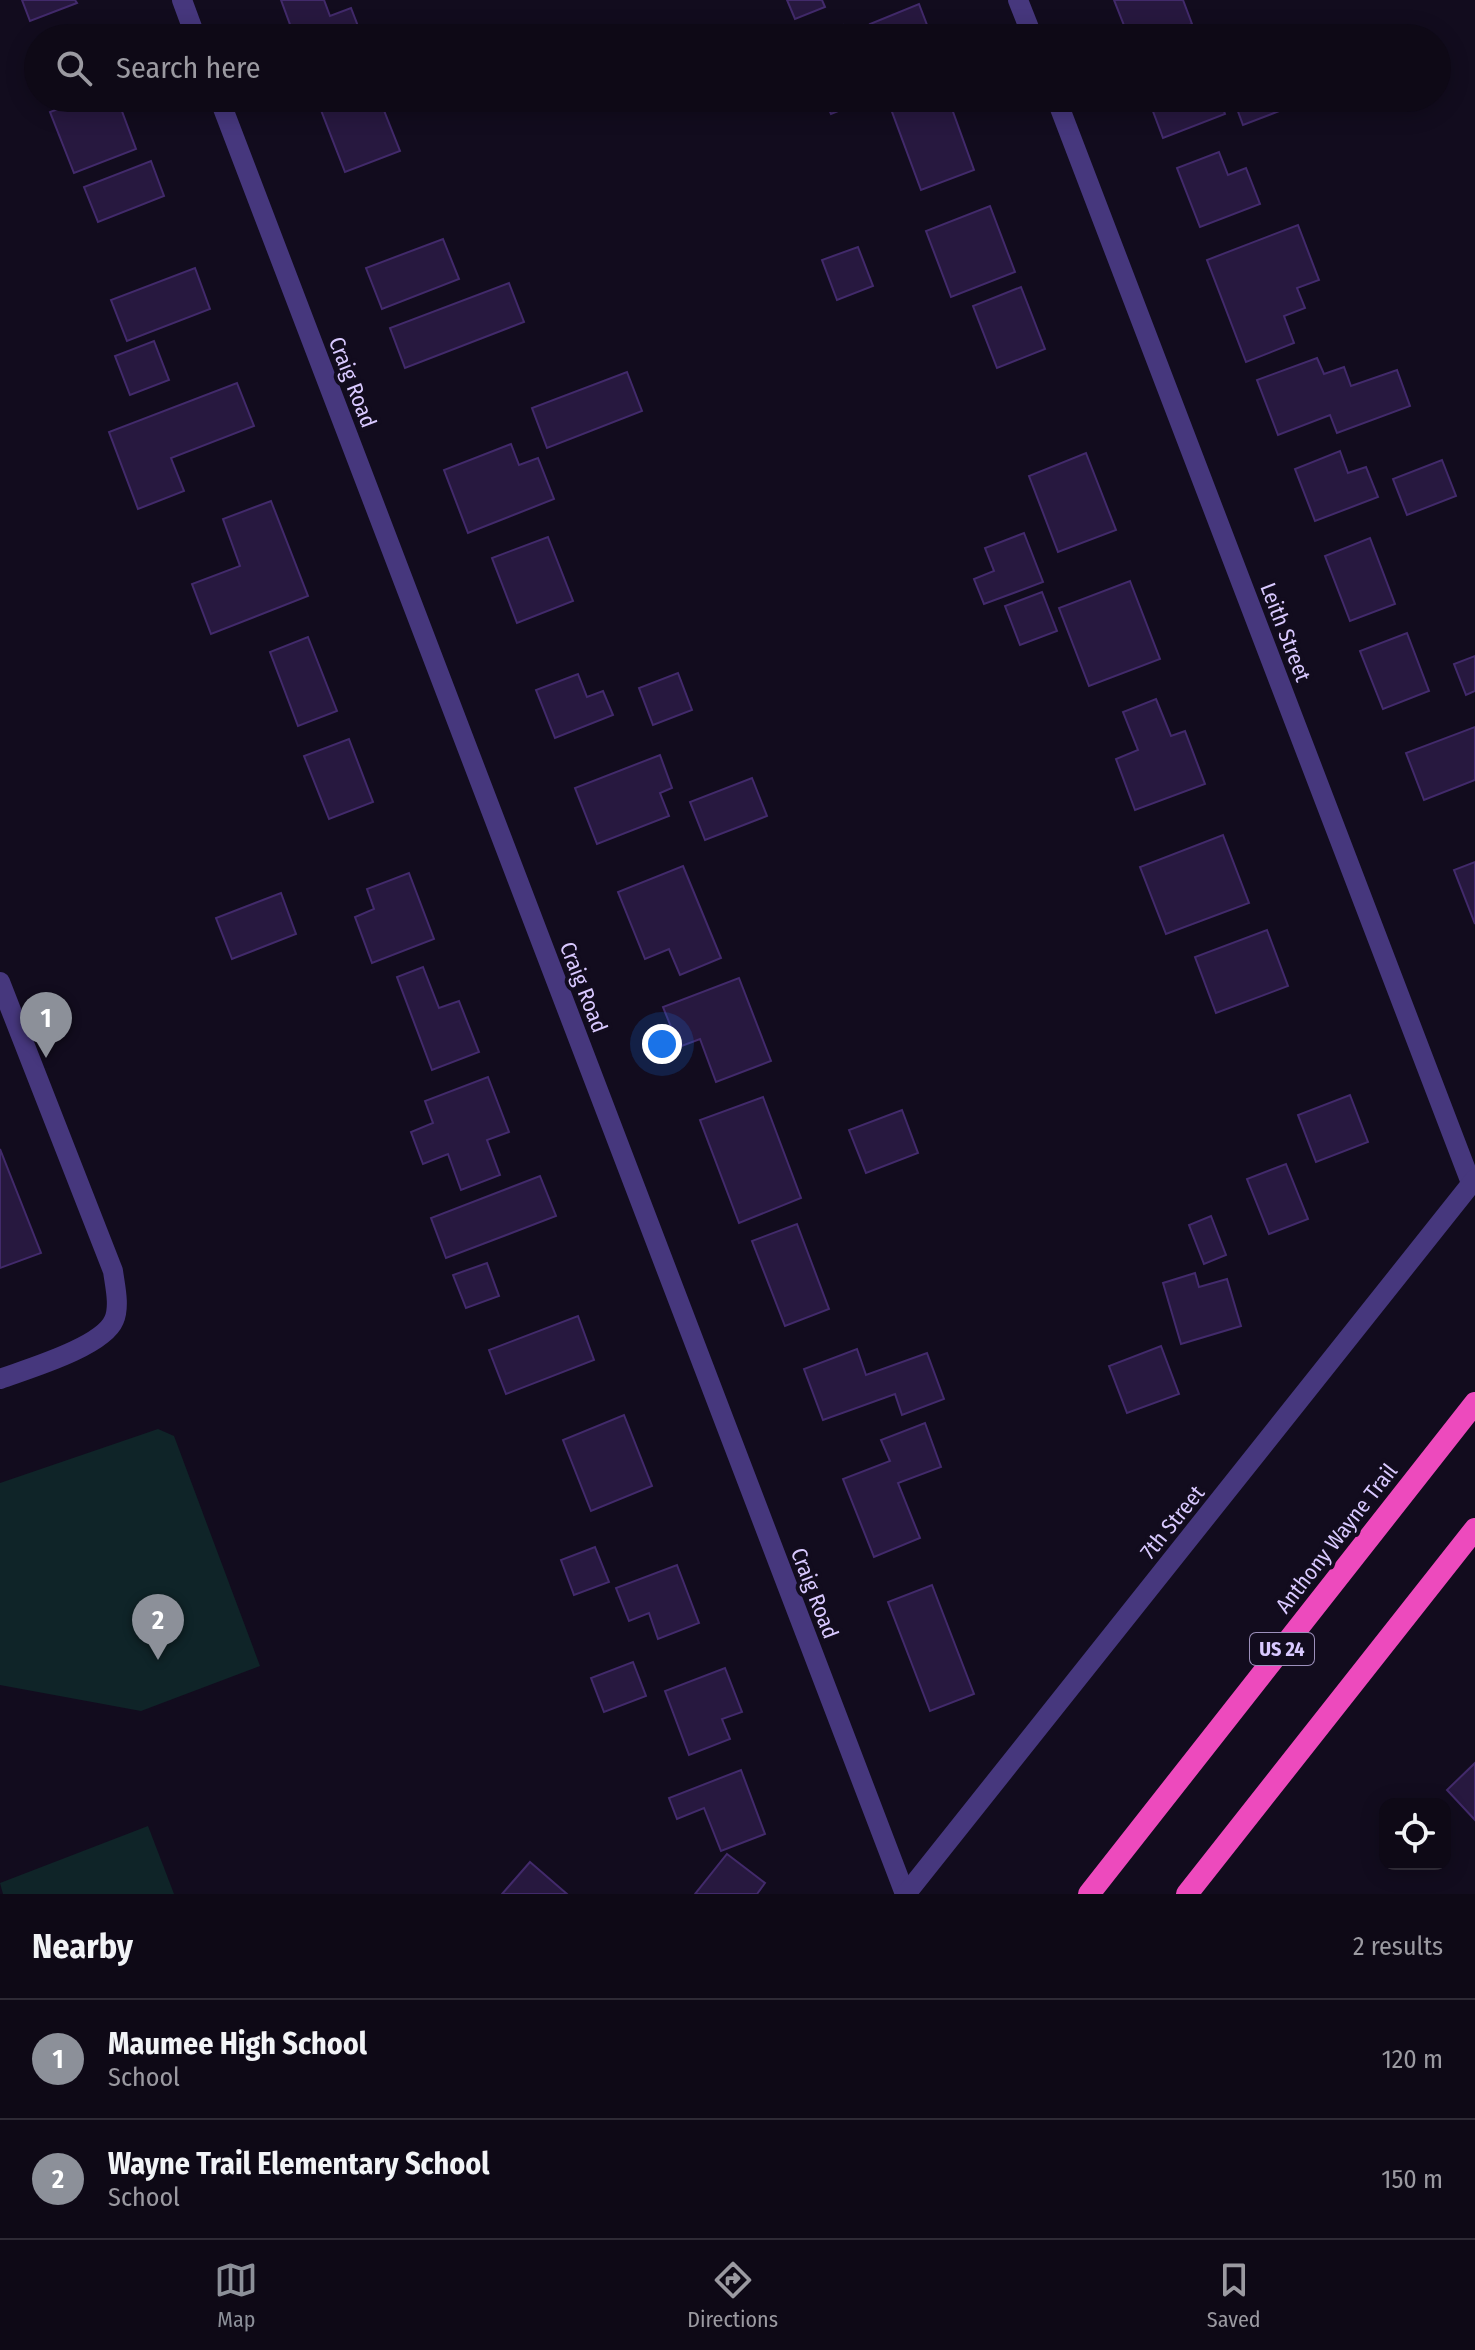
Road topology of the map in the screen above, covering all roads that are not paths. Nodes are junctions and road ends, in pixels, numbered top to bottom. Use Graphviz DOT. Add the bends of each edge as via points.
graph roads {
  1 [pos="182,0"];
  2 [pos="1018,0"];
  3 [pos="191,24"];
  4 [pos="1027,24"];
  5 [pos="224,112"];
  6 [pos="1061,112"];
  7 [pos="0,982"];
  8 [pos="1473,1181"];
  9 [pos="0,1379"];
  10 [pos="1475,1403"];
  11 [pos="1475,1529"];
  12 [pos="905,1894"];
  13 [pos="1089,1894"];
  14 [pos="1187,1894"];
  1 -- 3 [label="street"];
  2 -- 4 [label="street"];
  5 -- 12 [label="street, Craig Road"];
  6 -- 8 [label="street, Leith Street"];
  7 -- 9 [label="street" via="113,1271 117,1295 114,1321 99,1337"];
  8 -- 12 [label="street, 7th Street"];
  10 -- 13 [label="highway, Anthony Wayne Trail / US 24"];
  11 -- 14 [label="highway"];
}
